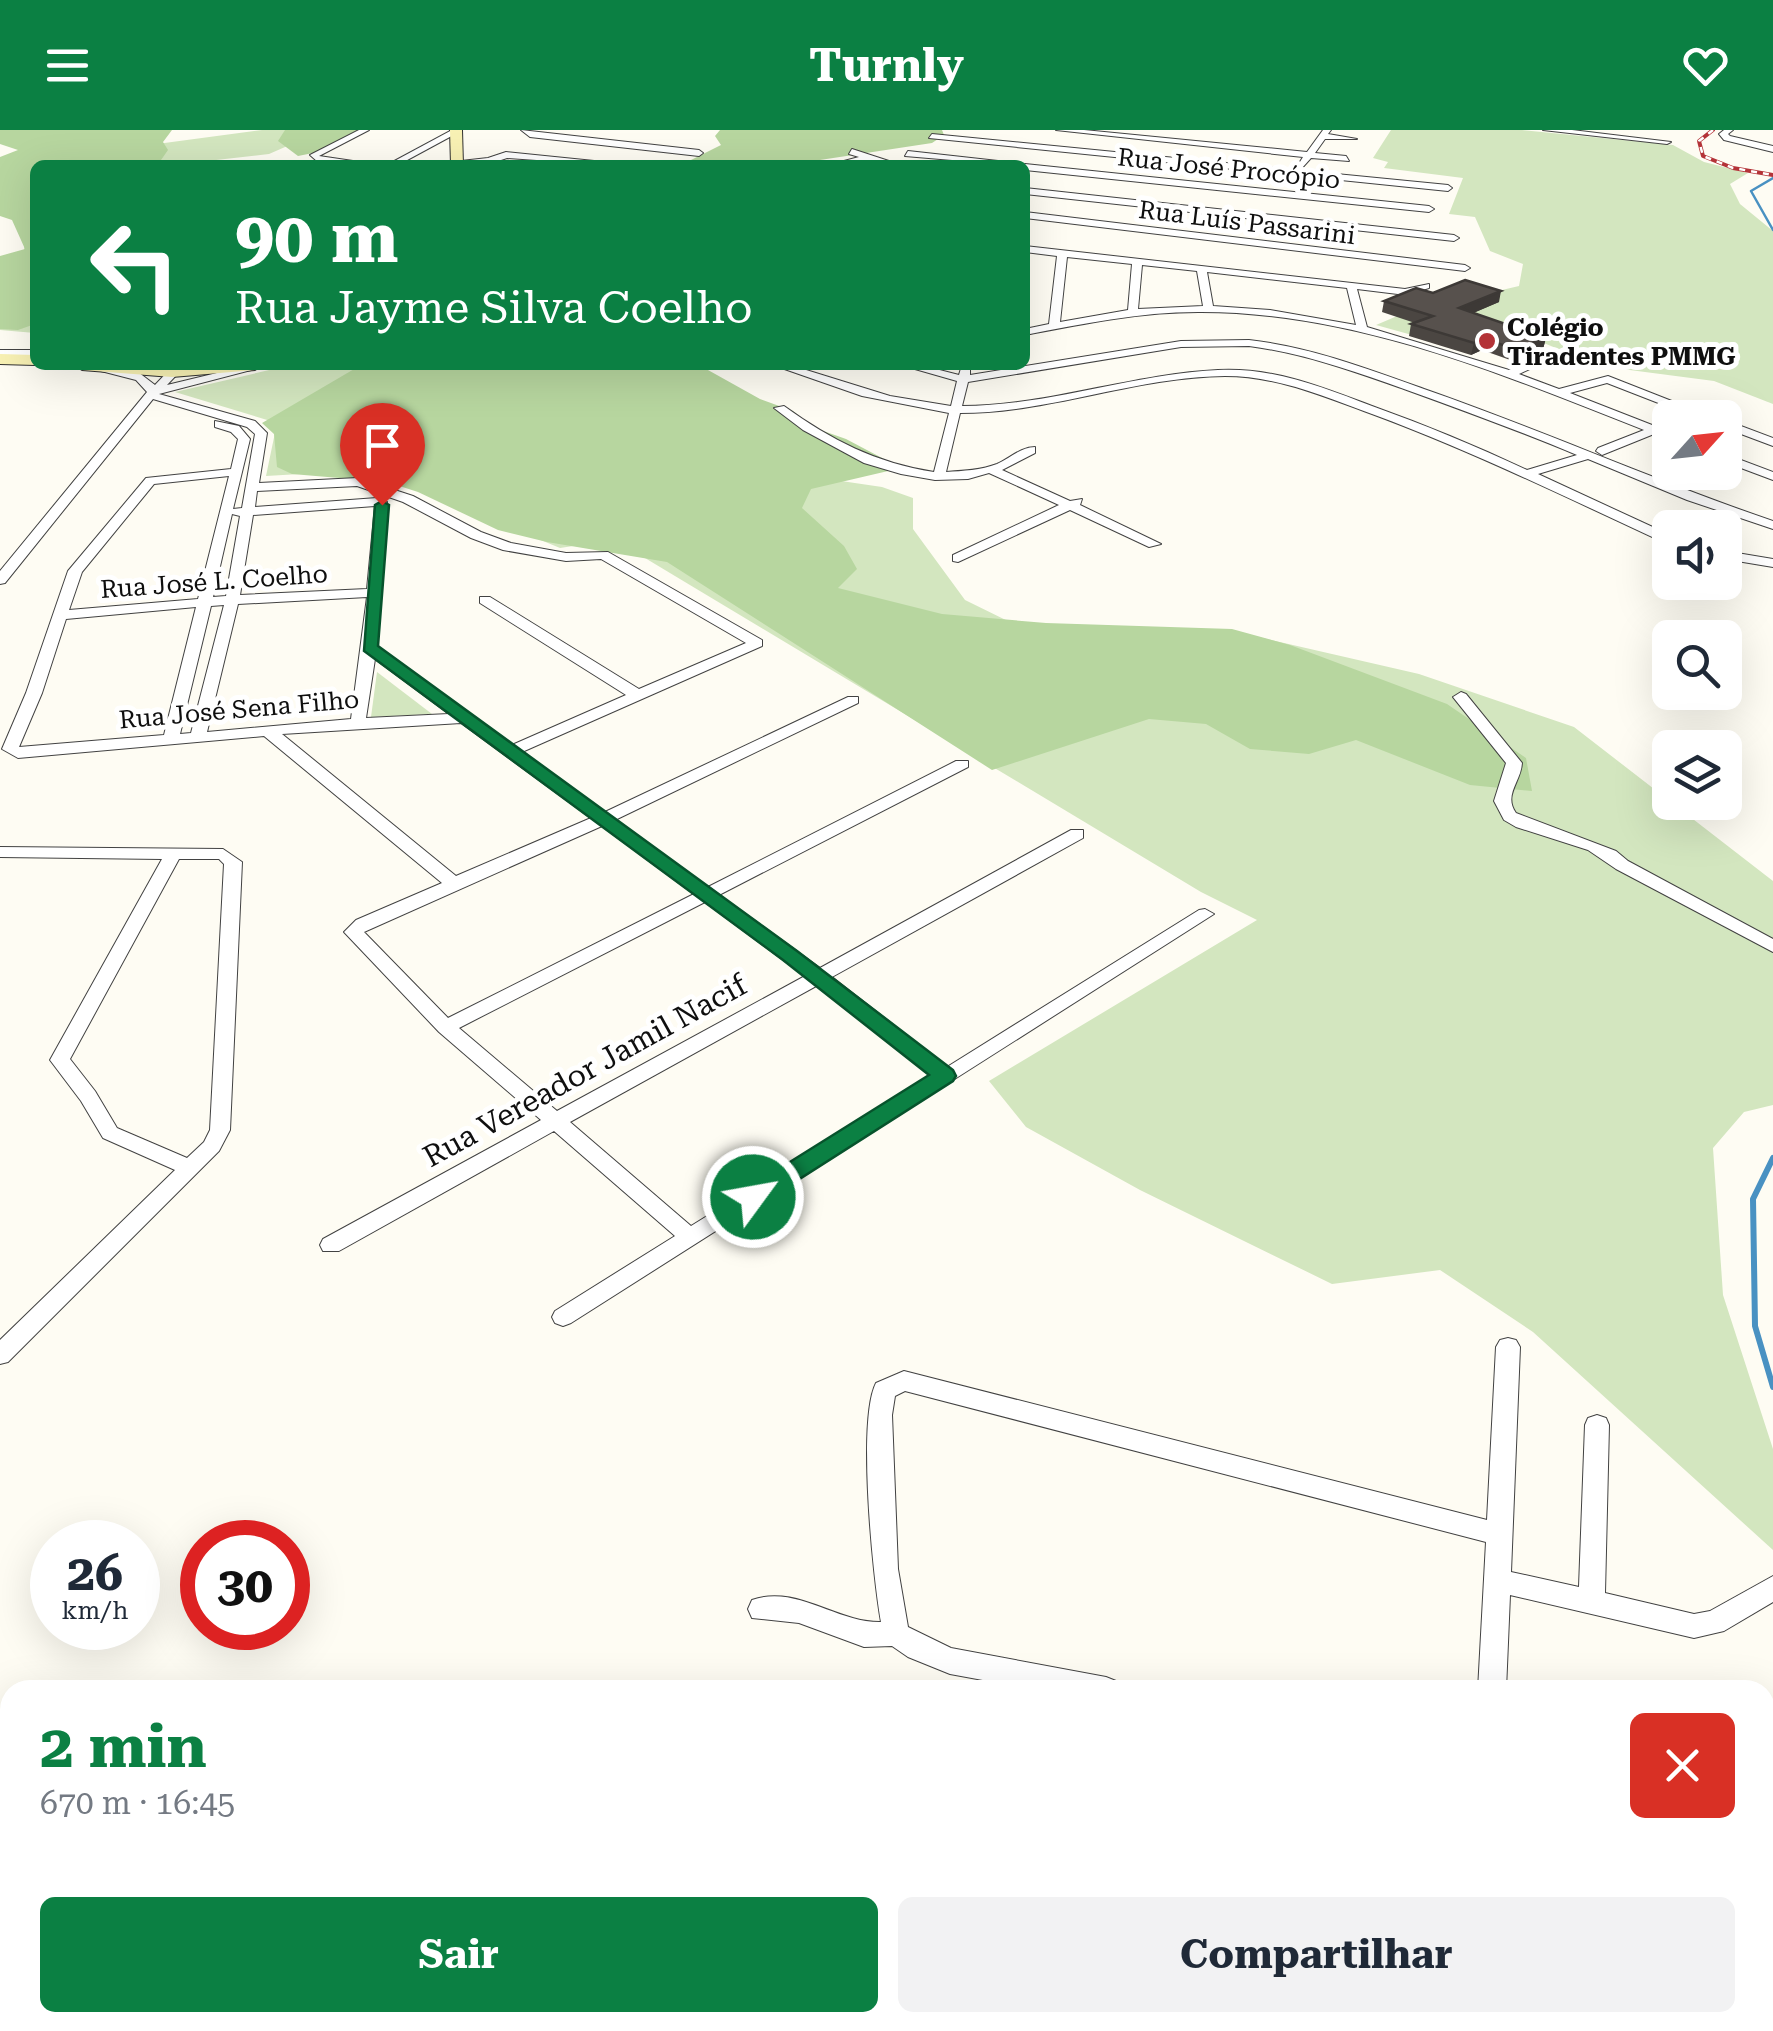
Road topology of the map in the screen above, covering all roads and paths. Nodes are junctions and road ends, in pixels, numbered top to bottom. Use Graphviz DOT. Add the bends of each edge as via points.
graph roads {
  1 [pos="365,130"];
  2 [pos="525,130"];
  3 [pos="628,130"];
  4 [pos="679,130"];
  5 [pos="1060,130"];
  6 [pos="1222,130"];
  7 [pos="1547,130"];
  8 [pos="1557,130"];
  9 [pos="1729,130"];
  10 [pos="457,131"];
  11 [pos="713,133"];
  12 [pos="1324,133"];
  13 [pos="932,136"];
  14 [pos="1029,138"];
  15 [pos="1354,139"];
  16 [pos="1667,142"];
  17 [pos="605,143"];
  18 [pos="1211,144"];
  19 [pos="1019,146"];
  20 [pos="1773,149"];
  21 [pos="852,152"];
  22 [pos="699,154"];
  23 [pos="908,154"];
  24 [pos="1307,154"];
  25 [pos="868,158"];
  26 [pos="1346,159"];
  27 [pos="328,160"];
  28 [pos="401,160"];
  29 [pos="457,160"];
  30 [pos="491,160"];
  31 [pos="542,160"];
  32 [pos="572,160"];
  33 [pos="858,160"];
  34 [pos="875,160"];
  35 [pos="961,160"];
  36 [pos="1002,160"];
  37 [pos="1030,168"];
  38 [pos="1298,174"];
  39 [pos="1448,188"];
  40 [pos="1030,192"];
  41 [pos="1284,194"];
  42 [pos="1429,209"];
  43 [pos="1030,216"];
  44 [pos="1269,219"];
  45 [pos="1454,238"];
  46 [pos="1252,243"];
  47 [pos="1030,251"];
  48 [pos="1062,254"];
  49 [pos="1136,264"];
  50 [pos="1465,268"];
  51 [pos="1201,269"];
  52 [pos="1230,273"];
  53 [pos="1278,278"];
  54 [pos="1351,286"];
  55 [pos="1425,286"];
  56 [pos="1209,310"];
  57 [pos="1251,311"];
  58 [pos="1133,312"];
  59 [pos="1282,314"];
  60 [pos="1054,326"];
  61 [pos="1362,327"];
  62 [pos="1030,331"];
  63 [pos="1249,340"];
  64 [pos="0,356"];
  65 [pos="30,357"];
  66 [pos="1546,358"];
  67 [pos="1030,363"];
  68 [pos="105,370"];
  69 [pos="126,370"];
  70 [pos="150,370"];
  71 [pos="200,370"];
  72 [pos="215,370"];
  73 [pos="220,370"];
  74 [pos="795,370"];
  75 [pos="965,372"];
  76 [pos="1242,374"];
  77 [pos="1509,374"];
  78 [pos="175,375"];
  79 [pos="142,378"];
  80 [pos="1560,392"];
  81 [pos="150,396"];
  82 [pos="1662,400"];
  83 [pos="780,408"];
  84 [pos="957,410"];
  85 [pos="250,424"];
  86 [pos="235,429"];
  87 [pos="1652,429"];
  88 [pos="1742,430"];
  89 [pos="1652,431"];
  90 [pos="1773,442"];
  91 [pos="1030,450"];
  92 [pos="1595,453"];
  93 [pos="1742,463"];
  94 [pos="992,470"];
  95 [pos="235,472"];
  96 [pos="1770,472"];
  97 [pos="1526,474"];
  98 [pos="939,476"];
  99 [pos="253,486"];
  100 [pos="382,499"];
  101 [pos="1074,503"];
  102 [pos="249,511"];
  103 [pos="225,514"];
  104 [pos="1773,522"];
  105 [pos="1652,532"];
  106 [pos="1154,544"];
  107 [pos="1742,557"];
  108 [pos="958,558"];
  109 [pos="1773,562"];
  110 [pos="0,580"];
  111 [pos="372,593"];
  112 [pos="232,600"];
  113 [pos="484,600"];
  114 [pos="205,602"];
  115 [pos="59,615"];
  116 [pos="370,648"];
  117 [pos="636,694"];
  118 [pos="1461,697"];
  119 [pos="852,700"];
  120 [pos="464,718"];
  121 [pos="358,723"];
  122 [pos="269,732"];
  123 [pos="198,737"];
  124 [pos="171,740"];
  125 [pos="510,750"];
  126 [pos="962,764"];
  127 [pos="603,819"];
  128 [pos="1077,834"];
  129 [pos="0,852"];
  130 [pos="173,854"];
  131 [pos="456,885"];
  132 [pos="710,896"];
  133 [pos="1205,914"];
  134 [pos="1773,946"];
  135 [pos="817,975"];
  136 [pos="446,1027"];
  137 [pos="944,1076"];
  138 [pos="559,1122"];
  139 [pos="190,1168"];
  140 [pos="690,1237"];
  141 [pos="332,1244"];
  142 [pos="563,1317"];
  143 [pos="1508,1347"];
  144 [pos="0,1355"];
  145 [pos="1598,1425"];
  146 [pos="1500,1534"];
  147 [pos="1500,1581"];
  148 [pos="1773,1588"];
  149 [pos="1592,1600"];
  150 [pos="761,1610"];
  151 [pos="896,1634"];
  152 [pos="1052,1680"];
  153 [pos="1493,1680"];
  1 -- 27 [label="street" via="314,155"];
  2 -- 17 [label="street"];
  3 -- 17 [label="street"];
  4 -- 11 [label="street"];
  5 -- 18 [label="street"];
  6 -- 18 [label="street"];
  7 -- 8 [label="street"];
  8 -- 16 [label="street"];
  9 -- 20 [label="street" via="1726,138"];
  10 -- 28 [label="street"];
  10 -- 29 [label="main road"];
  12 -- 15 [label="street"];
  12 -- 24 [label="street"];
  13 -- 19 [label="street"];
  14 -- 19 [label="street"];
  17 -- 22 [label="street"];
  17 -- 32 [label="street"];
  18 -- 24 [label="street"];
  19 -- 36 [label="street"];
  19 -- 38 [label="street"];
  21 -- 25 [label="street"];
  23 -- 35 [label="street"];
  24 -- 26 [label="street"];
  24 -- 38 [label="street"];
  25 -- 33 [label="street"];
  25 -- 34 [label="street"];
  30 -- 31 [label="street"];
  37 -- 41 [label="street, Rua José Procópio"];
  38 -- 39 [label="street"];
  38 -- 41 [label="street"];
  40 -- 44 [label="street"];
  41 -- 42 [label="street, Rua José Procópio"];
  41 -- 44 [label="street"];
  43 -- 46 [label="street, Rua Luís Passarini"];
  44 -- 45 [label="street"];
  44 -- 46 [label="street"];
  46 -- 50 [label="street, Rua Luís Passarini"];
  46 -- 52 [label="street"];
  47 -- 48 [label="street"];
  48 -- 49 [label="street"];
  48 -- 60 [label="street"];
  49 -- 51 [label="street"];
  49 -- 58 [label="street"];
  51 -- 52 [label="street"];
  51 -- 56 [label="street"];
  52 -- 53 [label="street"];
  53 -- 54 [label="street"];
  53 -- 59 [label="street"];
  54 -- 55 [label="street" via="1406,292"];
  54 -- 61 [label="street"];
  56 -- 57 [label="street"];
  56 -- 58 [label="street"];
  57 -- 59 [label="street"];
  57 -- 63 [label="street"];
  58 -- 60 [label="street"];
  59 -- 61 [label="street"];
  60 -- 62 [label="street"];
  61 -- 77 [label="street"];
  63 -- 67 [label="street"];
  63 -- 76 [label="street"];
  63 -- 92 [label="street" via="1338,362"];
  64 -- 65 [label="main road"];
  66 -- 77 [label="street"];
  68 -- 79 [label="street"];
  69 -- 78 [label="main road"];
  70 -- 78 [label="main road"];
  71 -- 78 [label="main road"];
  72 -- 78 [label="main road"];
  73 -- 78 [label="street"];
  74 -- 84 [label="street" via="875,396"];
  75 -- 84 [label="street"];
  76 -- 84 [label="street"];
  76 -- 97 [label="street" via="1296,382"];
  77 -- 80 [label="street"];
  78 -- 79 [label="street"];
  78 -- 81 [label="street"];
  78 -- 81 [label="street"];
  79 -- 81 [label="street"];
  80 -- 82 [label="street" via="1608,379"];
  80 -- 87 [label="street"];
  81 -- 85 [label="street"];
  81 -- 86 [label="street"];
  81 -- 110 [label="street"];
  83 -- 98 [label="street" via="854,453 903,472"];
  84 -- 98 [label="street"];
  85 -- 86 [label="street"];
  85 -- 99 [label="street" via="262,432"];
  86 -- 95 [label="street" via="244,439"];
  88 -- 90 [label="street"];
  89 -- 92 [label="street"];
  91 -- 94 [label="street"];
  92 -- 97 [label="street"];
  92 -- 104 [label="street" via="1691,498"];
  93 -- 96 [label="street"];
  94 -- 98 [label="street"];
  94 -- 101 [label="street"];
  95 -- 103 [label="street"];
  95 -- 115 [label="street" via="150,482 75,571"];
  97 -- 105 [label="street"];
  99 -- 100 [label="street" via="342,481"];
  99 -- 102 [label="street"];
  100 -- 102 [label="street"];
  100 -- 111 [label="street"];
  100 -- 117 [label="street" via="508,546 566,556 602,554 756,644"];
  101 -- 106 [label="street"];
  101 -- 108 [label="street"];
  102 -- 103 [label="street"];
  102 -- 112 [label="street"];
  103 -- 114 [label="street"];
  107 -- 109 [label="street"];
  111 -- 112 [label="street, Rua José L. Coelho"];
  111 -- 116 [label="street"];
  112 -- 114 [label="street, Rua José L. Coelho"];
  112 -- 123 [label="street"];
  113 -- 117 [label="street"];
  114 -- 115 [label="street, Rua José L. Coelho"];
  114 -- 124 [label="street"];
  115 -- 124 [label="street, Rua José Sena Filho" via="10,749"];
  116 -- 120 [label="street"];
  116 -- 121 [label="street"];
  117 -- 125 [label="street"];
  118 -- 134 [label="street" via="1514,763 1502,794 1508,815 1602,848"];
  119 -- 127 [label="street"];
  120 -- 121 [label="street, Rua José Sena Filho"];
  120 -- 125 [label="street"];
  121 -- 122 [label="street, Rua José Sena Filho"];
  122 -- 123 [label="street, Rua José Sena Filho"];
  122 -- 131 [label="street"];
  123 -- 124 [label="street, Rua José Sena Filho"];
  125 -- 127 [label="street"];
  126 -- 132 [label="street"];
  127 -- 131 [label="street"];
  127 -- 132 [label="street"];
  128 -- 135 [label="street, Rua Vereador Jamil Nacif"];
  129 -- 130 [label="street"];
  130 -- 139 [label="street" via="223,854 234,862 220,1130"];
  130 -- 139 [label="street" via="60,1060 110,1134"];
  131 -- 136 [label="street" via="362,924 354,936"];
  132 -- 135 [label="street"];
  132 -- 136 [label="street"];
  133 -- 137 [label="street"];
  135 -- 137 [label="street"];
  135 -- 138 [label="street, Rua Vereador Jamil Nacif"];
  136 -- 138 [label="street"];
  137 -- 140 [label="street"];
  138 -- 140 [label="street"];
  138 -- 141 [label="street, Rua Vereador Jamil Nacif"];
  139 -- 144 [label="street"];
  140 -- 142 [label="street"];
  143 -- 146 [label="street"];
  145 -- 149 [label="street"];
  146 -- 147 [label="street"];
  146 -- 151 [label="street" via="904,1380 884,1390 880,1416 886,1569"];
  147 -- 149 [label="street"];
  147 -- 153 [label="street"];
  148 -- 149 [label="street" via="1715,1622 1694,1626"];
  150 -- 151 [label="street" via="800,1610 864,1635"];
  151 -- 152 [label="street" via="950,1661"];
}
